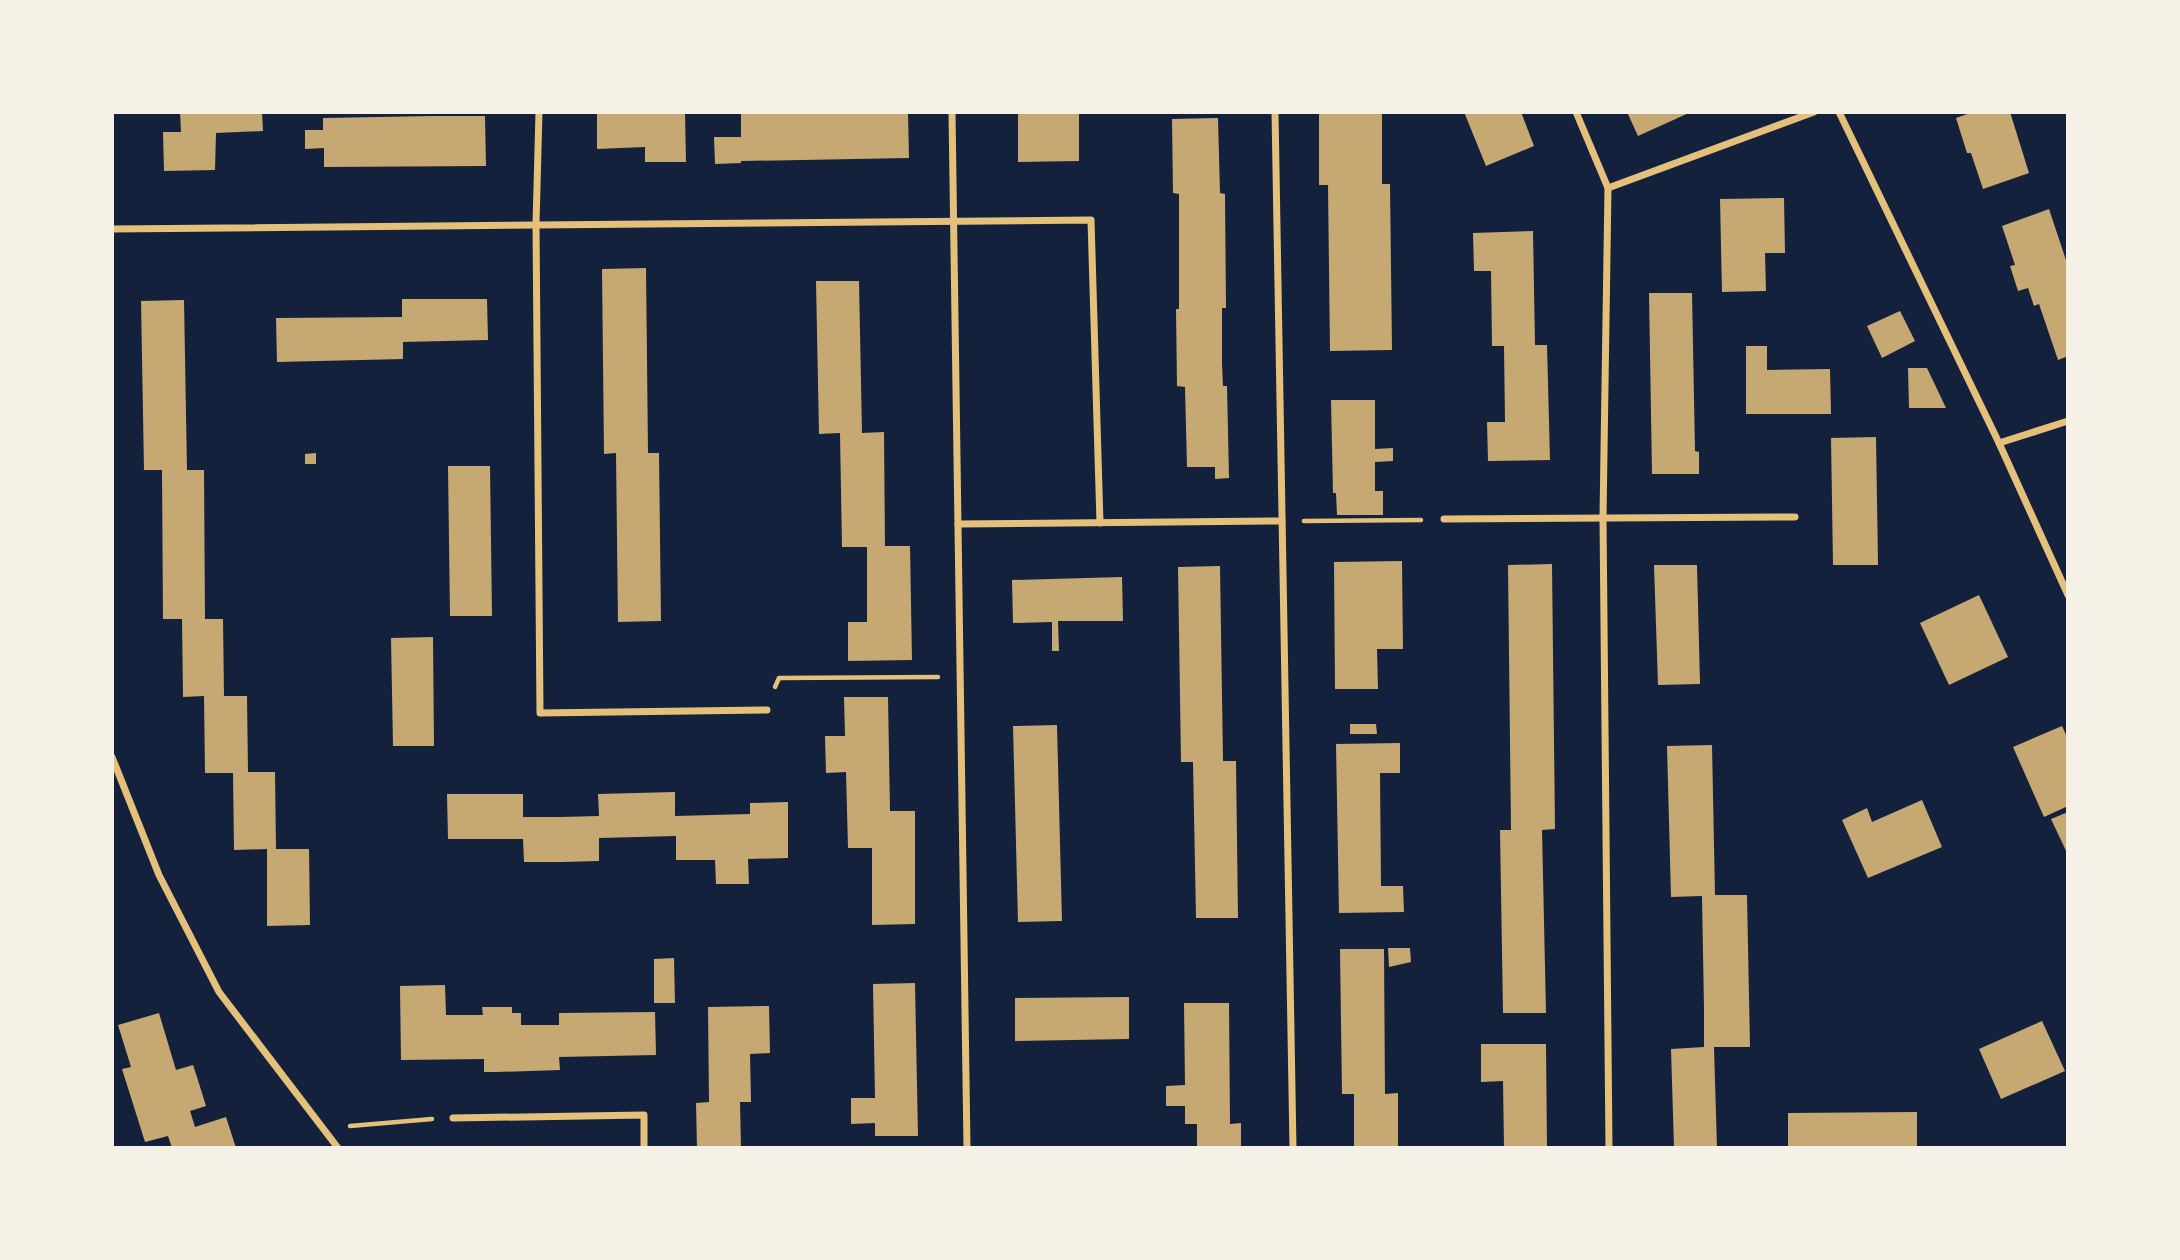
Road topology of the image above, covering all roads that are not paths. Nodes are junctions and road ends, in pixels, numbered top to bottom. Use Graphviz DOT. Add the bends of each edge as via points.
graph roads {
  1 [pos="539,112"];
  2 [pos="952,112"];
  3 [pos="1275,112"];
  4 [pos="1576,112"];
  5 [pos="1814,112"];
  6 [pos="1839,112"];
  7 [pos="1608,188"];
  8 [pos="953,220"];
  9 [pos="536,224"];
  10 [pos="112,229"];
  11 [pos="2068,421"];
  12 [pos="1999,443"];
  13 [pos="1795,517"];
  14 [pos="1603,518"];
  15 [pos="1444,519"];
  16 [pos="1282,522"];
  17 [pos="1100,523"];
  18 [pos="958,524"];
  19 [pos="2068,595"];
  20 [pos="766,710"];
  21 [pos="112,757"];
  22 [pos="116,779"];
  23 [pos="453,1118"];
  24 [pos="338,1148"];
  25 [pos="644,1148"];
  26 [pos="967,1148"];
  27 [pos="1293,1148"];
  28 [pos="1609,1148"];
  1 -- 9 [label="street"];
  2 -- 8 [label="street"];
  3 -- 16 [label="street"];
  4 -- 7 [label="street"];
  5 -- 7 [label="street"];
  6 -- 12 [label="street"];
  7 -- 14 [label="street"];
  8 -- 9 [label="street"];
  8 -- 17 [label="street" via="1091,220"];
  8 -- 18 [label="street"];
  9 -- 10 [label="street"];
  9 -- 20 [label="street" via="540,713"];
  11 -- 12 [label="street"];
  12 -- 19 [label="street"];
  13 -- 14 [label="street"];
  14 -- 15 [label="street"];
  14 -- 28 [label="street"];
  16 -- 17 [label="street"];
  16 -- 27 [label="street"];
  17 -- 18 [label="street"];
  18 -- 26 [label="street"];
  21 -- 22 [label="street"];
  22 -- 24 [label="street" via="219,992"];
  23 -- 25 [label="street" via="644,1115"];
}
